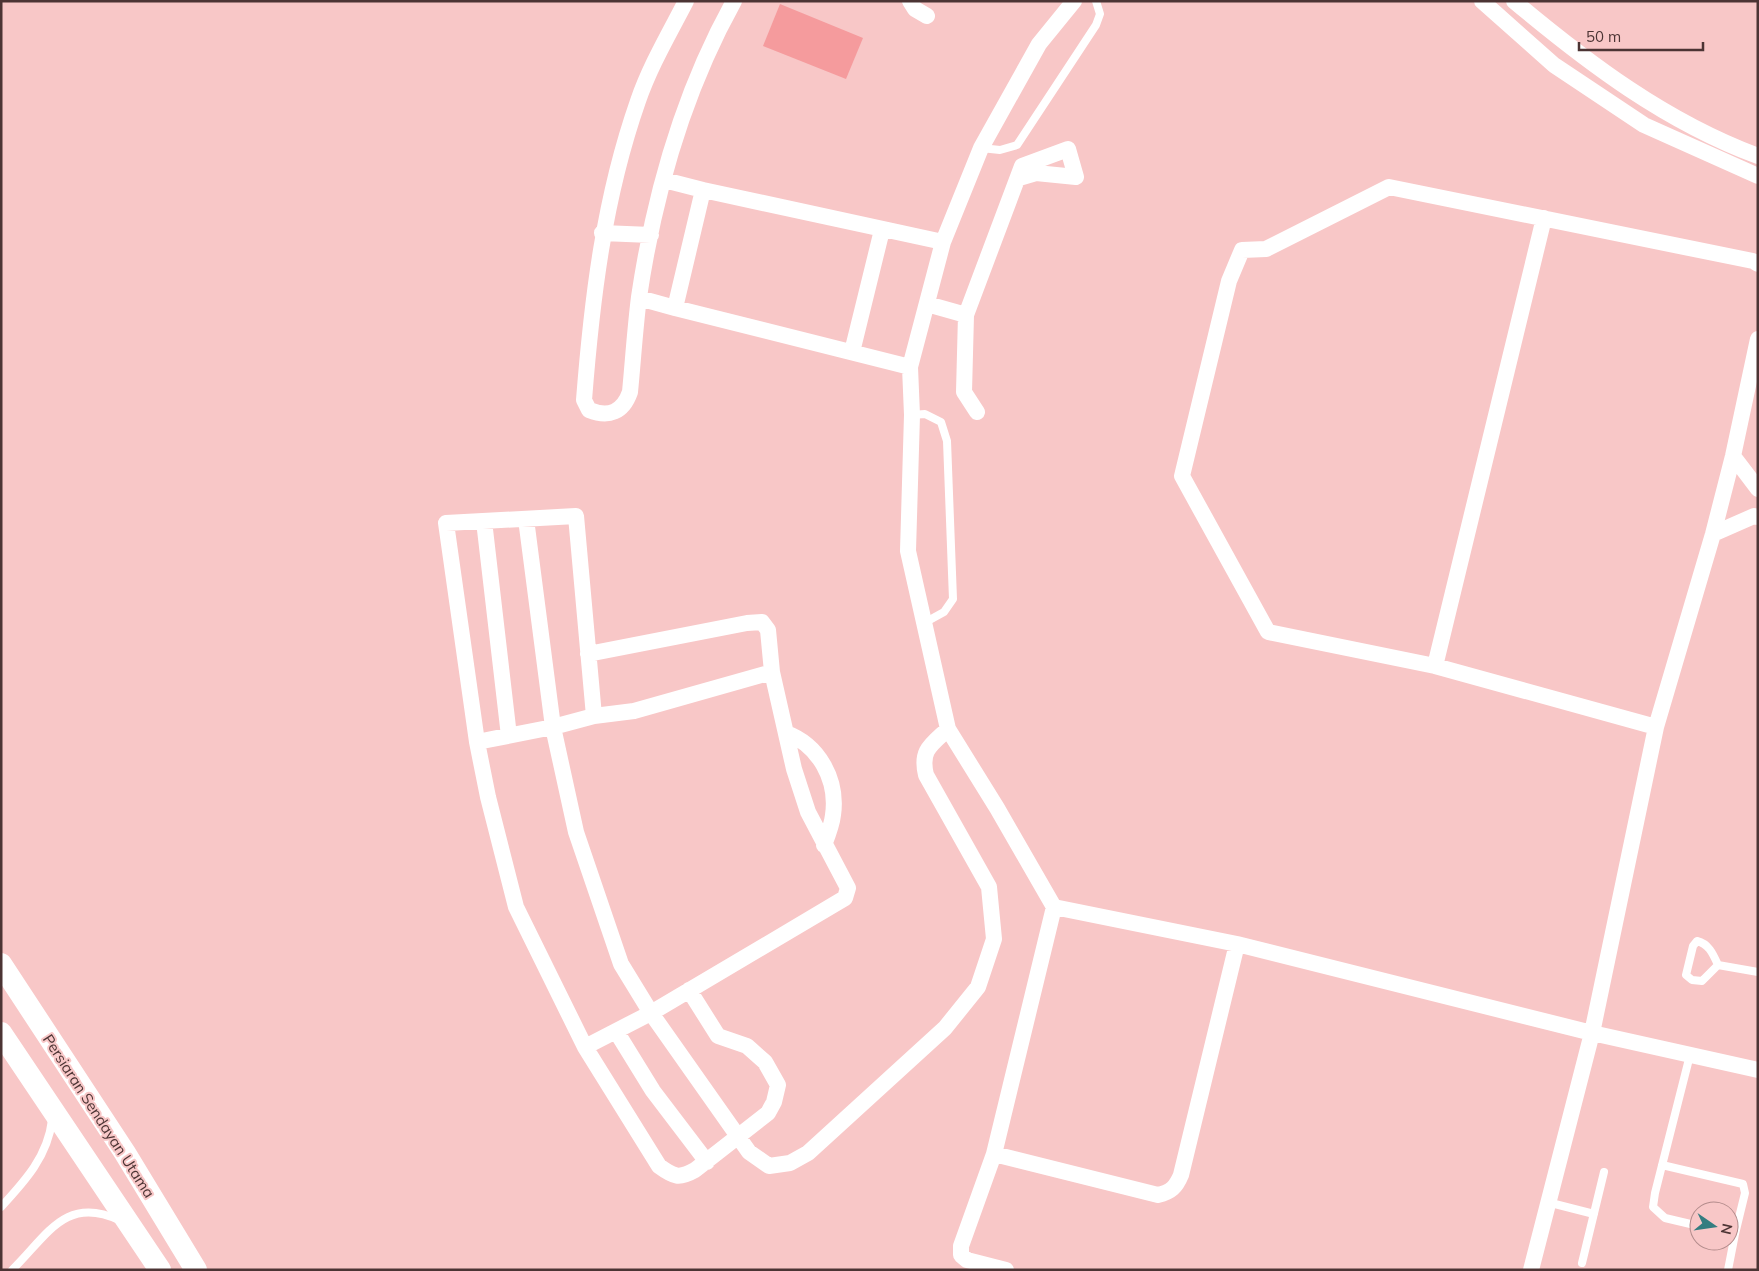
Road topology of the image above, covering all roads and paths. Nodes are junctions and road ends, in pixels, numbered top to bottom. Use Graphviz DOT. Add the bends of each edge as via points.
graph roads {
  1 [pos="686,1"];
  2 [pos="734,1"];
  3 [pos="910,1"];
  4 [pos="1074,1"];
  5 [pos="1096,1"];
  6 [pos="1482,1"];
  7 [pos="1514,1"];
  8 [pos="927,16"];
  9 [pos="981,148"];
  10 [pos="1758,156"];
  11 [pos="1758,176"];
  12 [pos="1019,178"];
  13 [pos="664,180"];
  14 [pos="703,190"];
  15 [pos="1544,218"];
  16 [pos="882,230"];
  17 [pos="602,233"];
  18 [pos="651,236"];
  19 [pos="943,242"];
  20 [pos="1758,264"];
  21 [pos="640,298"];
  22 [pos="926,304"];
  23 [pos="676,308"];
  24 [pos="966,315"];
  25 [pos="1758,339"];
  26 [pos="852,352"];
  27 [pos="910,368"];
  28 [pos="977,412"];
  29 [pos="912,415"];
  30 [pos="1733,456"];
  31 [pos="1758,489"];
  32 [pos="1756,512"];
  33 [pos="526,519"];
  34 [pos="484,521"];
  35 [pos="1713,534"];
  36 [pos="924,623"];
  37 [pos="588,654"];
  38 [pos="1435,666"];
  39 [pos="772,672"];
  40 [pos="594,716"];
  41 [pos="553,727"];
  42 [pos="1656,727"];
  43 [pos="948,729"];
  44 [pos="786,733"];
  45 [pos="509,736"];
  46 [pos="477,742"];
  47 [pos="824,845"];
  48 [pos="1054,907"];
  49 [pos="1237,944"];
  50 [pos="1,964"];
  51 [pos="1718,965"];
  52 [pos="1754,972"];
  53 [pos="689,990"];
  54 [pos="651,1013"];
  55 [pos="616,1031"];
  56 [pos="1,1033"];
  57 [pos="1592,1033"];
  58 [pos="585,1047"];
  59 [pos="1690,1055"];
  60 [pos="1758,1070"];
  61 [pos="54,1111"];
  62 [pos="739,1137"];
  63 [pos="994,1154"];
  64 [pos="707,1162"];
  65 [pos="1662,1165"];
  66 [pos="1604,1172"];
  67 [pos="1547,1202"];
  68 [pos="1,1207"];
  69 [pos="1739,1211"];
  70 [pos="1594,1214"];
  71 [pos="1689,1224"];
  72 [pos="130,1225"];
  73 [pos="1730,1251"];
  74 [pos="1582,1263"];
  75 [pos="989,1267"];
  76 [pos="17,1268"];
  77 [pos="160,1270"];
  78 [pos="196,1270"];
  79 [pos="1006,1270"];
  80 [pos="1531,1270"];
  81 [pos="1728,1270"];
  1 -- 17 [label="street" via="638,100"];
  2 -- 13 [label="street" via="697,80"];
  3 -- 8 [label="street" via="915,9"];
  4 -- 9 [label="street" via="1039,44"];
  5 -- 9 [label="lane" via="1100,14 1096,25 1016,145 1000,150"];
  6 -- 11 [label="street" via="1554,65 1644,125"];
  7 -- 10 [label="street" via="1574,51 1668,115"];
  9 -- 19 [label="street"];
  12 -- 12 [label="street" via="1022,166 1068,149 1076,177 1036,174"];
  12 -- 24 [label="street"];
  13 -- 14 [label="street"];
  13 -- 18 [label="street"];
  14 -- 16 [label="street"];
  14 -- 23 [label="street"];
  15 -- 20 [label="street"];
  15 -- 38 [label="street"];
  15 -- 38 [label="street" via="1389,187 1266,249 1242,250 1229,281 1182,476 1268,632"];
  16 -- 19 [label="street"];
  16 -- 26 [label="street"];
  17 -- 18 [label="street"];
  17 -- 21 [label="street" via="584,400 589,410 597,414 617,411 626,404"];
  18 -- 21 [label="street"];
  19 -- 22 [label="street"];
  21 -- 23 [label="street"];
  22 -- 24 [label="street"];
  22 -- 27 [label="street"];
  23 -- 26 [label="street"];
  24 -- 28 [label="street" via="964,392"];
  25 -- 30 [label="street"];
  26 -- 27 [label="street"];
  27 -- 29 [label="street"];
  29 -- 36 [label="street" via="908,551"];
  29 -- 36 [label="lane" via="926,414 941,422 947,441 953,599 944,612"];
  30 -- 31 [label="street"];
  30 -- 35 [label="street"];
  32 -- 35 [label="street"];
  33 -- 34 [label="street"];
  33 -- 37 [label="street" via="576,516"];
  33 -- 41 [label="street"];
  34 -- 45 [label="street"];
  34 -- 46 [label="street" via="446,523"];
  35 -- 42 [label="street"];
  36 -- 43 [label="street"];
  37 -- 39 [label="street" via="762,622 768,630"];
  37 -- 40 [label="street"];
  38 -- 42 [label="street"];
  39 -- 40 [label="street" via="634,711"];
  39 -- 44 [label="street"];
  40 -- 41 [label="street"];
  41 -- 45 [label="street"];
  41 -- 54 [label="street" via="576,832 621,964"];
  42 -- 57 [label="street"];
  43 -- 48 [label="street"];
  43 -- 62 [label="street" via="927,749 923,763 926,775 989,887 994,939 978,987 945,1028 808,1153 790,1164 769,1166 749,1152"];
  44 -- 47 [label="street" via="808,812"];
  44 -- 47 [label="street" via="807,744 823,762 834,793 833,816"];
  45 -- 46 [label="street"];
  46 -- 58 [label="street" via="516,907"];
  47 -- 53 [label="street" via="848,888 846,898"];
  48 -- 49 [label="street"];
  48 -- 63 [label="street"];
  49 -- 57 [label="street"];
  49 -- 63 [label="street" via="1181,1175 1169,1192 1158,1195"];
  50 -- 78 [label="main road, Persiaran Sendayan Utama" via="125,1153"];
  51 -- 51 [label="lane" via="1702,981 1692,980 1686,975 1697,941 1704,943 1712,952"];
  51 -- 52 [label="lane"];
  53 -- 54 [label="street"];
  53 -- 62 [label="street" via="718,1036 747,1046 765,1062 778,1085 768,1113"];
  54 -- 55 [label="street"];
  54 -- 62 [label="street"];
  55 -- 58 [label="street"];
  55 -- 64 [label="street" via="652,1091"];
  56 -- 61 [label="main road"];
  57 -- 59 [label="street"];
  57 -- 67 [label="street"];
  58 -- 64 [label="street" via="660,1166 683,1177"];
  59 -- 60 [label="street"];
  59 -- 65 [label="lane"];
  61 -- 68 [label="lane" via="43,1155"];
  61 -- 72 [label="main road"];
  62 -- 64 [label="street"];
  63 -- 75 [label="street" via="961,1246 961,1255 966,1260"];
  65 -- 69 [label="lane" via="1743,1184 1745,1193"];
  65 -- 71 [label="lane" via="1653,1207 1665,1218"];
  66 -- 70 [label="lane"];
  67 -- 70 [label="lane"];
  67 -- 80 [label="street"];
  70 -- 74 [label="lane"];
  72 -- 76 [label="lane" via="103,1213 85,1211 71,1214 53,1227"];
  72 -- 77 [label="main road"];
  73 -- 81 [label="lane"];
  75 -- 79 [label="street"];
}
